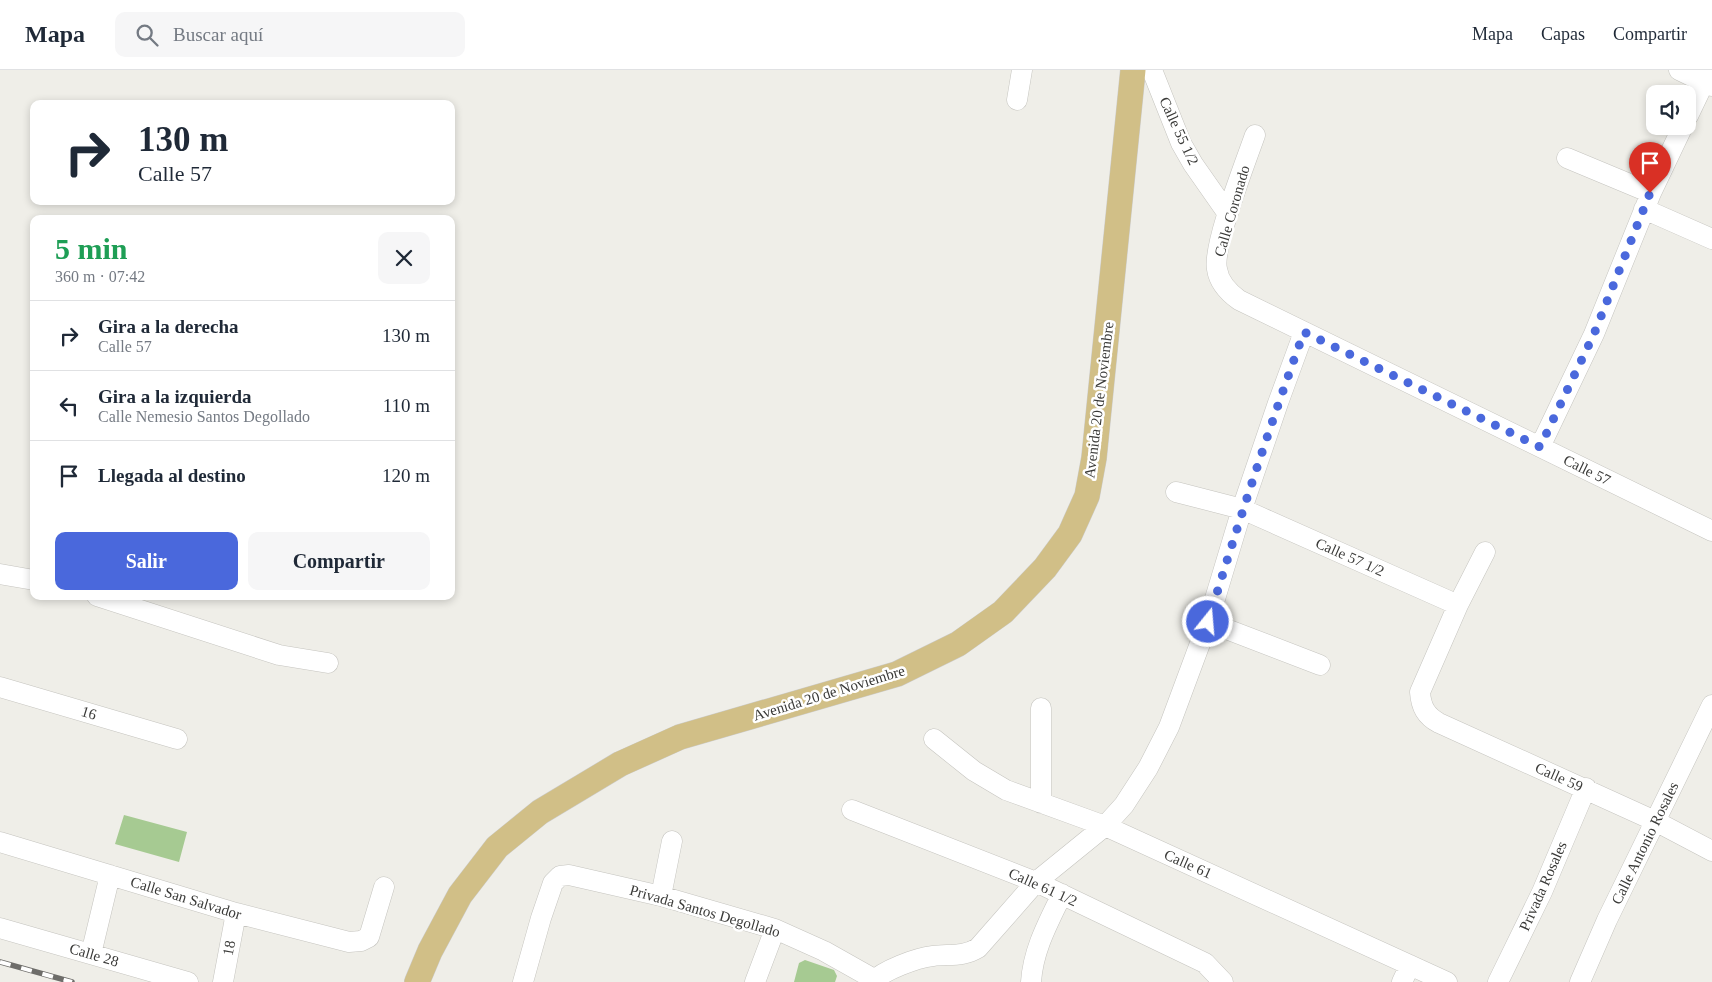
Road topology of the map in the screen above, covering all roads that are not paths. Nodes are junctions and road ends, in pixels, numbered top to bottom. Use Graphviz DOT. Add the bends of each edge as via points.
graph roads {
  1 [pos="1022,70"];
  2 [pos="1133,70"];
  3 [pos="1678,70"];
  4 [pos="1157,74"];
  5 [pos="1708,80"];
  6 [pos="1017,100"];
  7 [pos="1696,102"];
  8 [pos="1255,135"];
  9 [pos="1679,135"];
  10 [pos="1568,158"];
  11 [pos="1647,201"];
  12 [pos="1228,214"];
  13 [pos="1712,239"];
  14 [pos="1224,286"];
  15 [pos="1304,332"];
  16 [pos="1540,447"];
  17 [pos="1176,492"];
  18 [pos="1242,509"];
  19 [pos="1712,532"];
  20 [pos="1485,552"];
  21 [pos="0,574"];
  22 [pos="30,579"];
  23 [pos="108,600"];
  24 [pos="1458,606"];
  25 [pos="1208,622"];
  26 [pos="328,663"];
  27 [pos="1320,665"];
  28 [pos="0,686"];
  29 [pos="1712,705"];
  30 [pos="1041,708"];
  31 [pos="177,739"];
  32 [pos="934,739"];
  33 [pos="1586,788"];
  34 [pos="1041,804"];
  35 [pos="852,810"];
  36 [pos="1655,821"];
  37 [pos="1105,826"];
  38 [pos="672,841"];
  39 [pos="0,842"];
  40 [pos="1712,851"];
  41 [pos="110,876"];
  42 [pos="1036,882"];
  43 [pos="384,887"];
  44 [pos="1062,894"];
  45 [pos="661,896"];
  46 [pos="236,914"];
  47 [pos="0,928"];
  48 [pos="775,929"];
  49 [pos="91,954"];
  50 [pos="1406,973"];
  51 [pos="875,981"];
  52 [pos="188,982"];
  53 [pos="223,982"];
  54 [pos="417,982"];
  55 [pos="523,982"];
  56 [pos="755,982"];
  57 [pos="1031,982"];
  58 [pos="1223,982"];
  59 [pos="1448,982"];
  60 [pos="1498,982"];
  61 [pos="1580,982"];
  1 -- 6 [label="street"];
  2 -- 54 [label="main road, Avenida 20 de Noviembre" via="1094,458 1087,496 1070,534 1046,568 1003,612 958,644 897,674 680,737 620,764 540,812 497,847 460,896 430,950"];
  3 -- 5 [label="street"];
  4 -- 12 [label="street, Calle 55 1/2" via="1181,143"];
  5 -- 7 [label="street"];
  8 -- 12 [label="street, Calle Coronado"];
  9 -- 11 [label="street"];
  10 -- 11 [label="street"];
  11 -- 13 [label="street"];
  11 -- 16 [label="street" via="1594,334"];
  12 -- 14 [label="street, Calle Coronado" via="1216,267"];
  14 -- 15 [label="street, Calle 57" via="1238,300"];
  15 -- 16 [label="street, Calle 57"];
  15 -- 18 [label="street"];
  16 -- 19 [label="street, Calle 57"];
  17 -- 18 [label="street, Calle 57 1/2"];
  18 -- 24 [label="street, Calle 57 1/2"];
  18 -- 25 [label="street"];
  20 -- 24 [label="street"];
  21 -- 22 [label="street"];
  23 -- 26 [label="street" via="279,655"];
  24 -- 33 [label="street, Calle 59" via="1420,692 1426,714 1439,724"];
  25 -- 27 [label="street"];
  25 -- 37 [label="street" via="1169,727 1138,786"];
  28 -- 31 [label="street, 16"];
  29 -- 36 [label="street, Calle Antonio Rosales"];
  30 -- 34 [label="street"];
  32 -- 34 [label="street, Calle 61" via="990,781"];
  33 -- 36 [label="street, Calle 59"];
  33 -- 60 [label="street, Privada Rosales" via="1542,892"];
  34 -- 37 [label="street, Calle 61"];
  35 -- 42 [label="street, Calle 61 1/2"];
  36 -- 40 [label="street, Calle 59"];
  36 -- 61 [label="street, Calle Antonio Rosales"];
  37 -- 42 [label="street"];
  37 -- 50 [label="street, Calle 61"];
  38 -- 45 [label="street"];
  39 -- 41 [label="street, Calle San Salvador"];
  41 -- 46 [label="street, Calle San Salvador"];
  41 -- 49 [label="street"];
  42 -- 44 [label="street, Calle 61 1/2"];
  42 -- 51 [label="street" via="978,948 969,953 923,957"];
  43 -- 46 [label="street, Calle San Salvador" via="372,933 366,940 350,942"];
  44 -- 57 [label="street" via="1042,935"];
  44 -- 58 [label="street, Calle 61 1/2" via="1205,962"];
  45 -- 48 [label="street, Privada Santos Degollado"];
  45 -- 55 [label="street, Privada Santos Degollado" via="570,875 560,876 553,883"];
  46 -- 53 [label="street, 18"];
  47 -- 49 [label="street, Calle 28"];
  48 -- 51 [label="street, Privada Santos Degollado" via="831,954"];
  48 -- 56 [label="street"];
  49 -- 52 [label="street, Calle 28"];
  50 -- 59 [label="street, Calle 61"];
}
